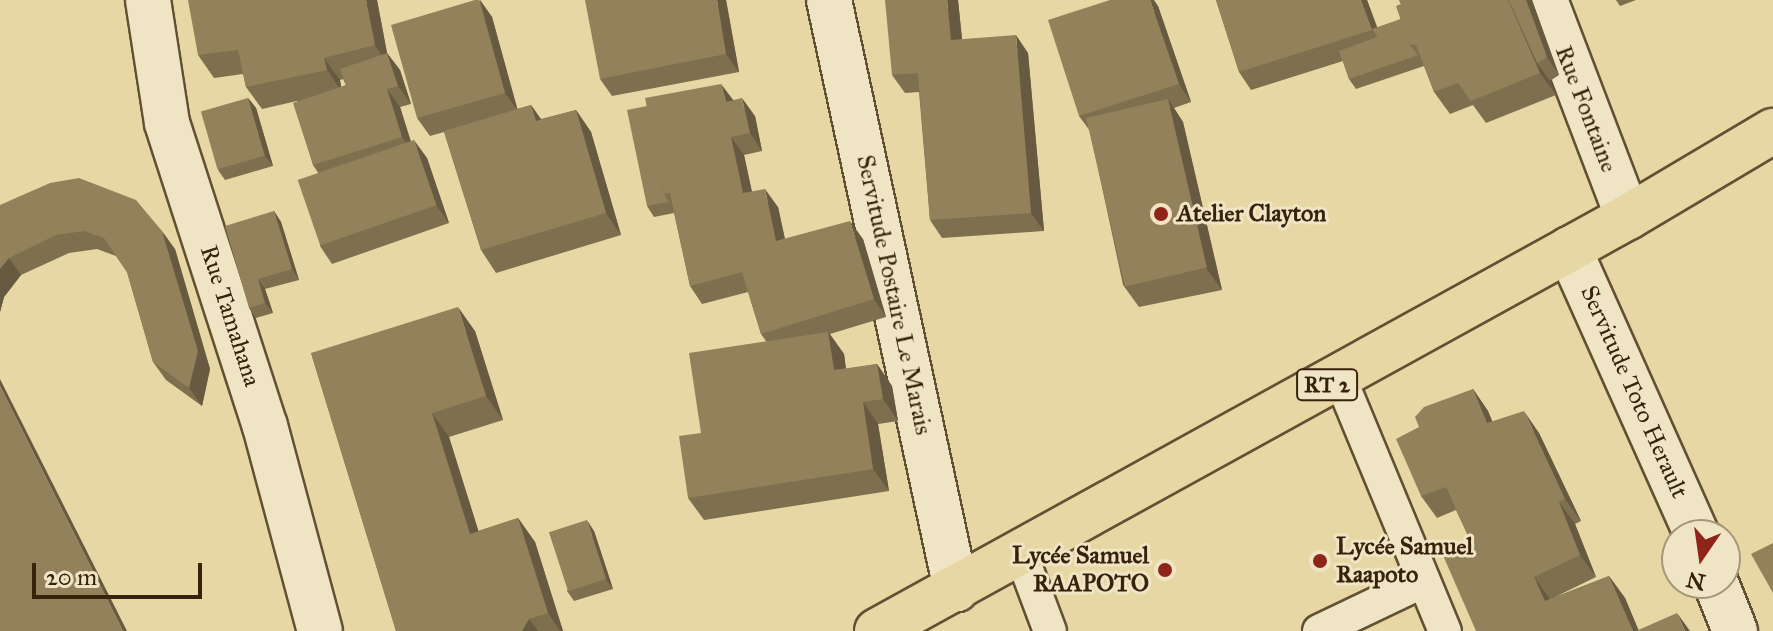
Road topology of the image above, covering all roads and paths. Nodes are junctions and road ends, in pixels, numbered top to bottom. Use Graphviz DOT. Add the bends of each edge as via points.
graph roads {
  1 [pos="148,0"];
  2 [pos="829,0"];
  3 [pos="1545,0"];
  4 [pos="1773,131"];
  5 [pos="1628,217"];
  6 [pos="1569,249"];
  7 [pos="1340,378"];
  8 [pos="1690,519"];
  9 [pos="1021,554"];
  10 [pos="1424,581"];
  11 [pos="956,589"];
  12 [pos="1722,599"];
  13 [pos="320,631"];
  14 [pos="877,631"];
  15 [pos="1050,631"];
  16 [pos="1319,631"];
  17 [pos="1445,631"];
  18 [pos="1735,631"];
  1 -- 13 [label="street, Rue Tamahana" via="167,123 265,426"];
  2 -- 11 [label="street, Servitude Postaire Le Marais"];
  3 -- 5 [label="street, Rue Fontaine"];
  4 -- 5 [label="main road, RT 2"];
  5 -- 6 [label="main road, RT 2"];
  6 -- 7 [label="main road, RT 2"];
  6 -- 8 [label="street, Servitude Toto Herault"];
  7 -- 9 [label="main road, RT 2"];
  7 -- 10 [label="lane"];
  9 -- 11 [label="main road, RT 2"];
  9 -- 15 [label="lane"];
  10 -- 16 [label="lane"];
  10 -- 17 [label="lane"];
  11 -- 14 [label="main road, RT 2"];
  12 -- 18 [label="street"];
}
